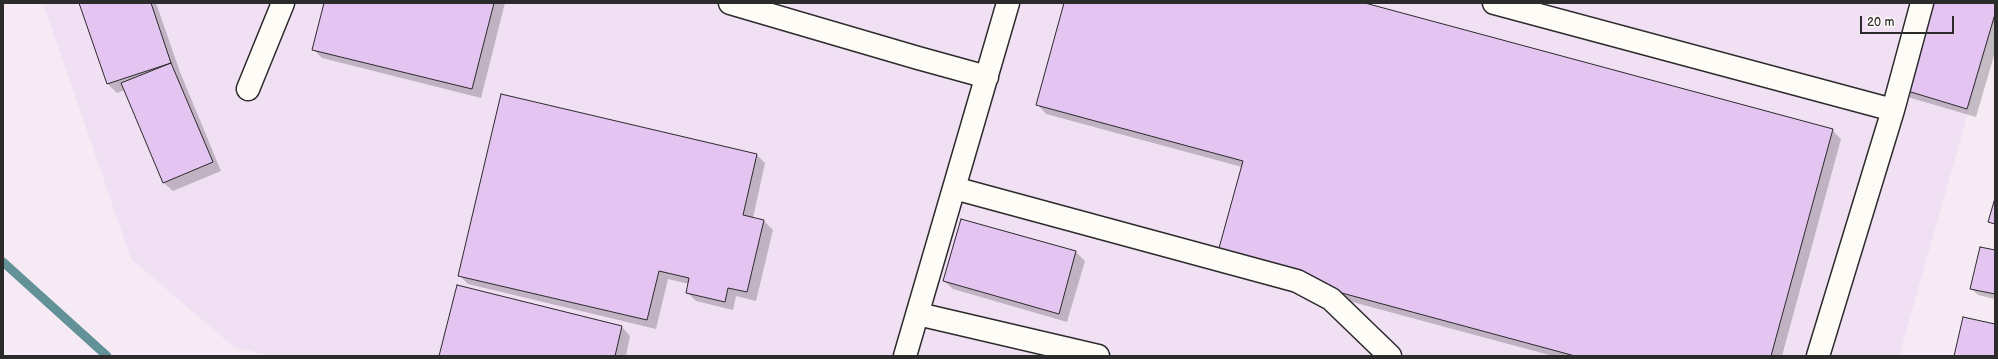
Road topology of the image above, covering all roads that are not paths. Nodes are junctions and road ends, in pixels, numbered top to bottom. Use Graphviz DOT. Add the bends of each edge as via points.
graph roads {
  1 [pos="283,3"];
  2 [pos="730,3"];
  3 [pos="1008,3"];
  4 [pos="1494,3"];
  5 [pos="1922,3"];
  6 [pos="987,77"];
  7 [pos="248,90"];
  8 [pos="1893,110"];
  9 [pos="954,188"];
  10 [pos="918,314"];
  11 [pos="905,356"];
  12 [pos="1098,356"];
  13 [pos="1390,356"];
  14 [pos="1818,356"];
  1 -- 7 [label="lane"];
  2 -- 6 [label="lane"];
  3 -- 6 [label="lane"];
  4 -- 8 [label="lane"];
  5 -- 8 [label="lane"];
  6 -- 9 [label="lane"];
  8 -- 14 [label="lane"];
  9 -- 10 [label="lane"];
  9 -- 13 [label="lane" via="1297,281 1331,298"];
  10 -- 11 [label="lane"];
  10 -- 12 [label="lane"];
}
